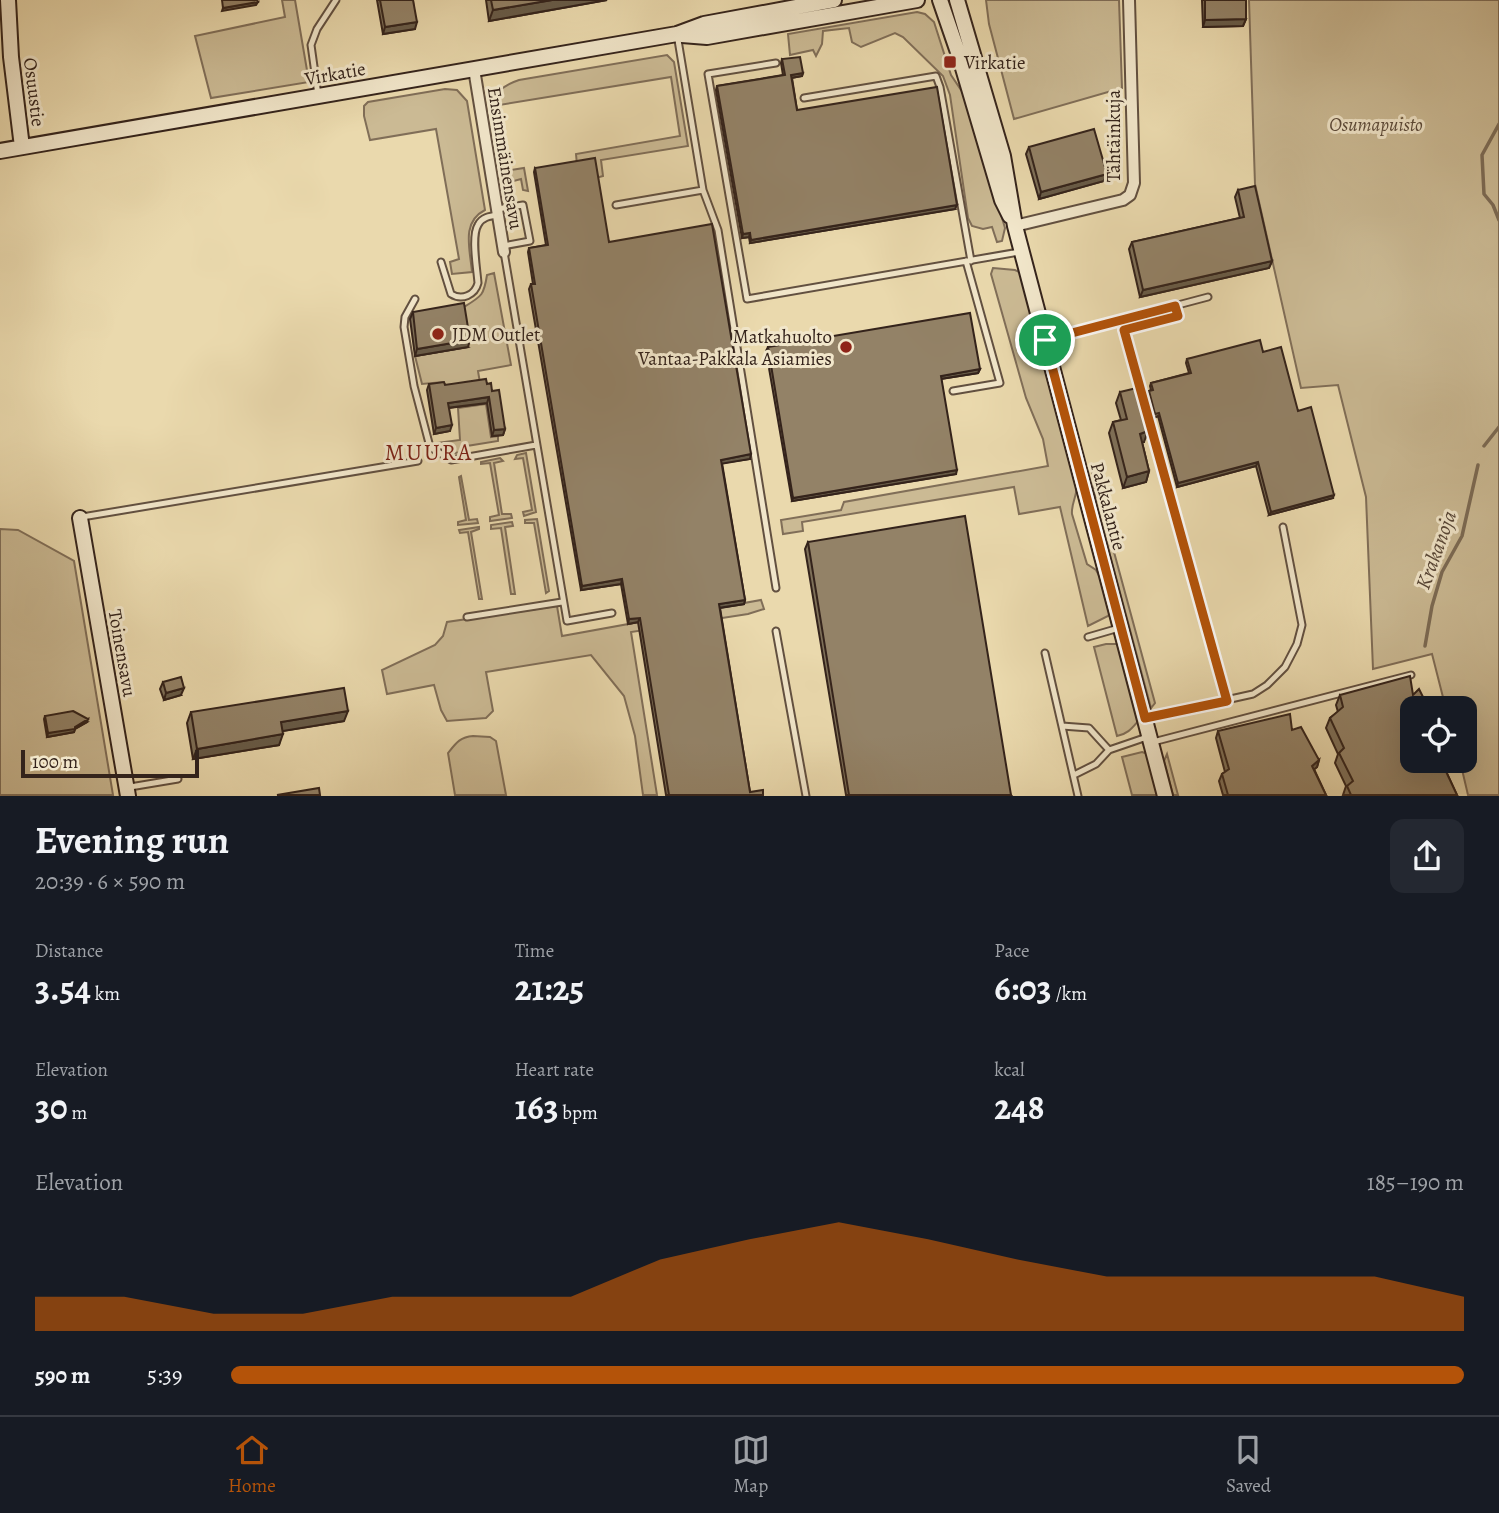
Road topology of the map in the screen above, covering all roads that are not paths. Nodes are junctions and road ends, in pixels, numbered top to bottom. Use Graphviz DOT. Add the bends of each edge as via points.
graph roads {
  1 [pos="8,0"];
  2 [pos="336,0"];
  3 [pos="835,0"];
  4 [pos="917,0"];
  5 [pos="940,0"];
  6 [pos="957,0"];
  7 [pos="1129,0"];
  8 [pos="677,34"];
  9 [pos="776,63"];
  10 [pos="474,69"];
  11 [pos="318,95"];
  12 [pos="804,98"];
  13 [pos="22,147"];
  14 [pos="0,151"];
  15 [pos="703,190"];
  16 [pos="616,205"];
  17 [pos="497,212"];
  18 [pos="1015,226"];
  19 [pos="503,249"];
  20 [pos="1022,251"];
  21 [pos="968,261"];
  22 [pos="442,262"];
  23 [pos="1208,297"];
  24 [pos="415,299"];
  25 [pos="1175,306"];
  26 [pos="1045,340"];
  27 [pos="953,391"];
  28 [pos="536,445"];
  29 [pos="418,461"];
  30 [pos="80,518"];
  31 [pos="1283,527"];
  32 [pos="776,589"];
  33 [pos="562,602"];
  34 [pos="612,613"];
  35 [pos="467,617"];
  36 [pos="1122,627"];
  37 [pos="776,631"];
  38 [pos="1088,637"];
  39 [pos="1045,653"];
  40 [pos="1410,675"];
  41 [pos="1227,701"];
  42 [pos="1145,718"];
  43 [pos="1062,726"];
  44 [pos="1151,739"];
  45 [pos="1109,750"];
  46 [pos="1074,775"];
  47 [pos="178,779"];
  48 [pos="127,791"];
  49 [pos="806,796"];
  50 [pos="1078,796"];
  51 [pos="1166,796"];
  1 -- 13 [label="street, Osuustie"];
  2 -- 11 [label="lane" via="312,45"];
  3 -- 8 [label="street, Virkatie" via="704,24"];
  4 -- 8 [label="street, Virkatie" via="707,37"];
  5 -- 18 [label="street, Pakkalantie" via="1002,200"];
  6 -- 18 [label="street, Pakkalantie" via="1003,156"];
  7 -- 18 [label="street, Tähtäinkuja" via="1134,183 1130,195"];
  8 -- 10 [label="street, Virkatie"];
  8 -- 15 [label="lane"];
  9 -- 21 [label="lane" via="708,74 747,299"];
  10 -- 11 [label="street, Virkatie"];
  10 -- 17 [label="street, Ensimmäinensavu"];
  11 -- 13 [label="street, Virkatie"];
  12 -- 21 [label="lane" via="936,76"];
  13 -- 14 [label="street, Virkatie"];
  15 -- 16 [label="lane"];
  15 -- 32 [label="lane" via="718,230"];
  17 -- 19 [label="street, Ensimmäinensavu"];
  17 -- 19 [label="lane" via="523,205 530,240"];
  17 -- 22 [label="lane" via="478,223 475,233 477,289 462,298 451,294"];
  18 -- 20 [label="street, Pakkalantie"];
  19 -- 28 [label="lane"];
  20 -- 21 [label="lane"];
  20 -- 26 [label="street, Pakkalantie"];
  21 -- 27 [label="lane" via="1000,383"];
  23 -- 25 [label="lane"];
  24 -- 28 [label="lane" via="404,327 430,447 451,460"];
  25 -- 26 [label="lane"];
  25 -- 41 [label="lane" via="1178,316 1124,330"];
  26 -- 36 [label="street, Pakkalantie"];
  28 -- 33 [label="lane"];
  29 -- 30 [label="lane"];
  30 -- 48 [label="street, Toinensavu"];
  31 -- 41 [label="lane" via="1302,625 1297,644 1285,667 1267,685"];
  33 -- 34 [label="lane" via="567,621"];
  33 -- 35 [label="lane"];
  36 -- 38 [label="lane"];
  36 -- 42 [label="street, Pakkalantie"];
  37 -- 49 [label="lane"];
  39 -- 43 [label="lane"];
  40 -- 44 [label="lane"];
  41 -- 42 [label="lane"];
  42 -- 44 [label="street, Pakkalantie"];
  43 -- 45 [label="lane" via="1089,728"];
  43 -- 46 [label="lane"];
  44 -- 45 [label="lane"];
  44 -- 51 [label="street, Pakkalantie"];
  45 -- 46 [label="lane" via="1096,764"];
  46 -- 50 [label="lane"];
  47 -- 48 [label="lane"];
}
